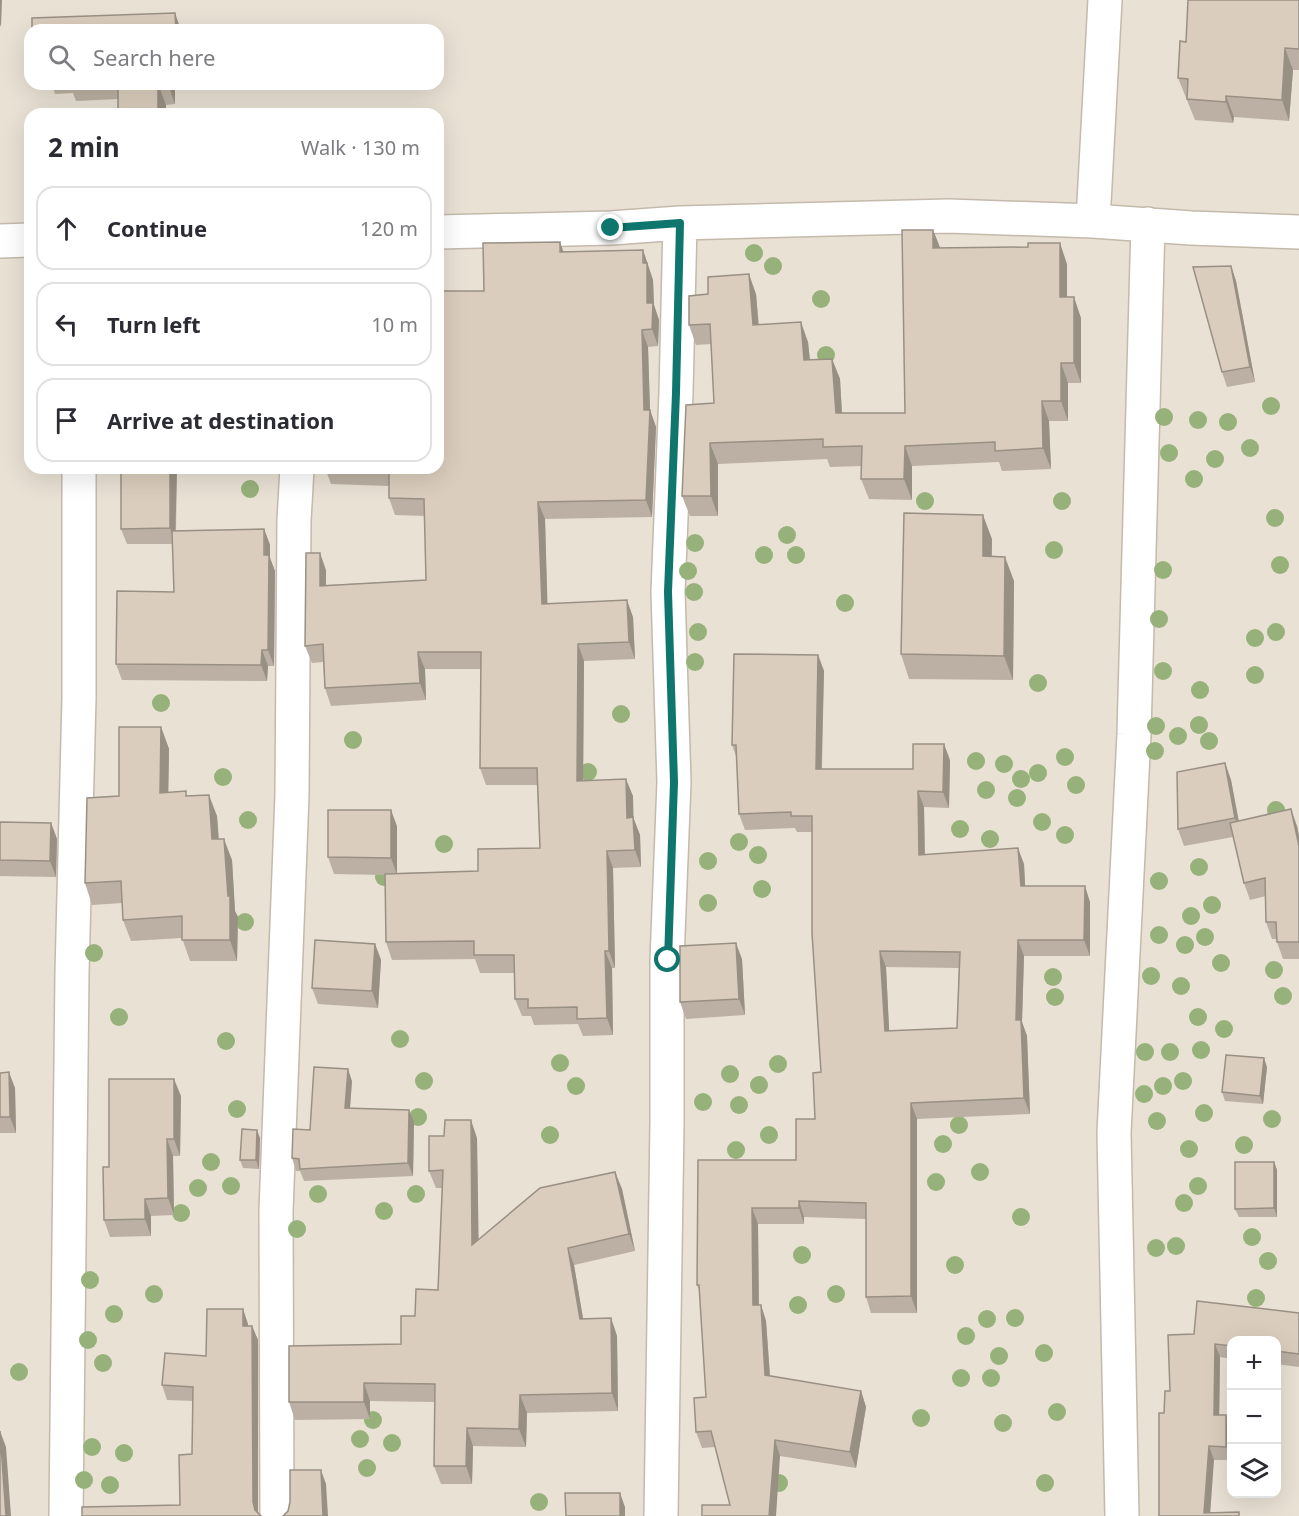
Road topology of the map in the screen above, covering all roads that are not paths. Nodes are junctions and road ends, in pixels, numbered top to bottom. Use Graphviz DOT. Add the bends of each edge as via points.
graph roads {
  1 [pos="1105,0"];
  2 [pos="1093,221"];
  3 [pos="680,223"];
  4 [pos="1148,224"];
  5 [pos="444,232"];
  6 [pos="1299,232"];
  7 [pos="24,240"];
  8 [pos="0,241"];
  9 [pos="78,474"];
  10 [pos="297,474"];
  11 [pos="66,1516"];
  12 [pos="277,1516"];
  13 [pos="661,1516"];
  14 [pos="1122,1516"];
  1 -- 2 [label="street"];
  2 -- 3 [label="street" via="949,216"];
  2 -- 4 [label="street"];
  3 -- 5 [label="street"];
  3 -- 13 [label="street" via="668,592 674,782"];
  4 -- 6 [label="street"];
  4 -- 14 [label="street" via="1134,734 1114,1133"];
  7 -- 8 [label="street"];
  9 -- 11 [label="street" via="79,698"];
  10 -- 12 [label="street" via="292,795 276,1211"];
}
